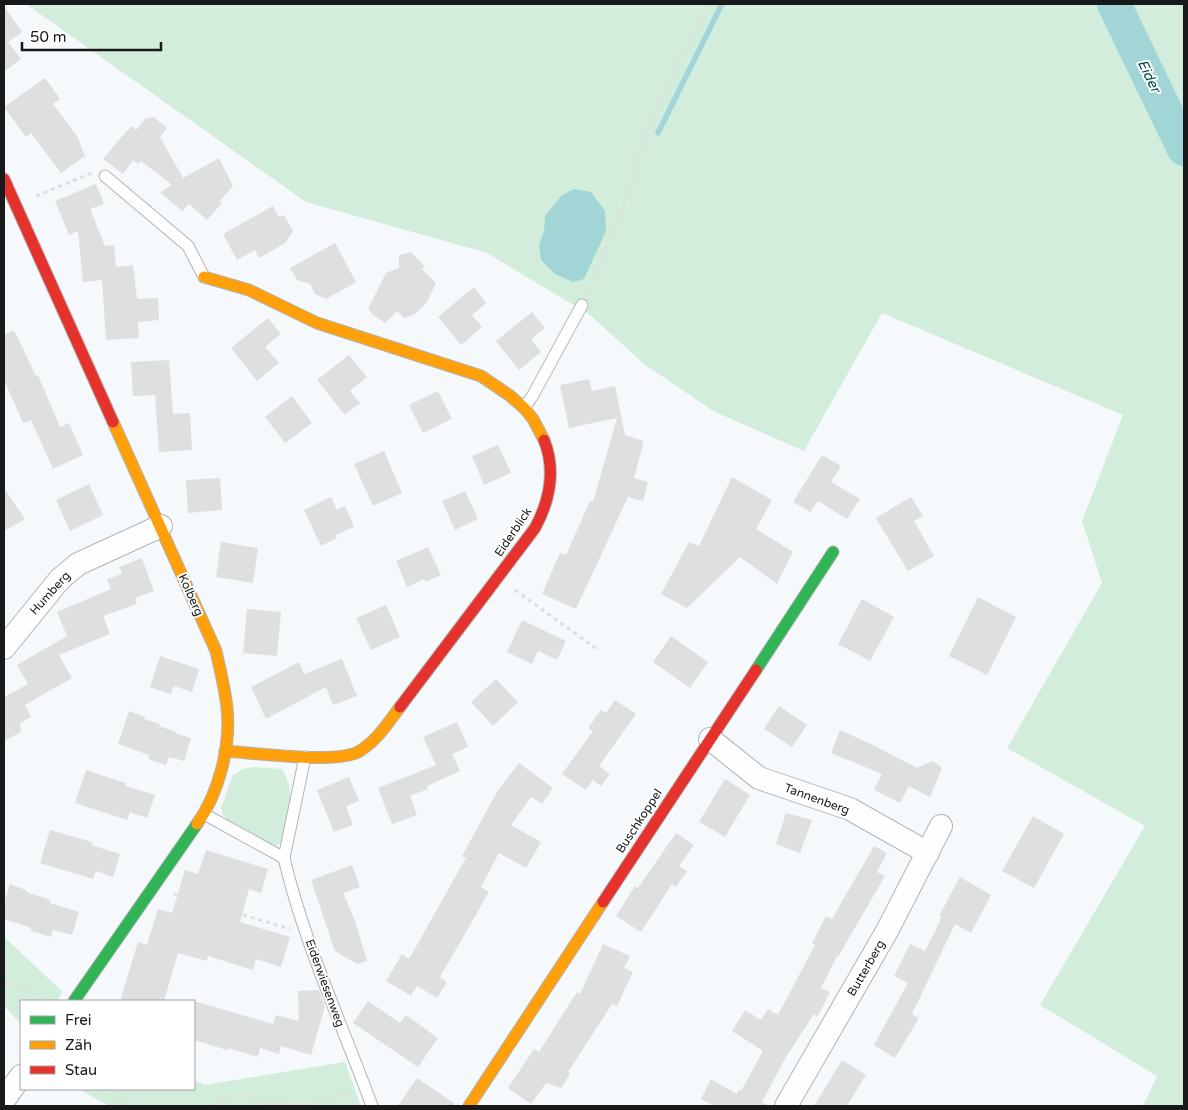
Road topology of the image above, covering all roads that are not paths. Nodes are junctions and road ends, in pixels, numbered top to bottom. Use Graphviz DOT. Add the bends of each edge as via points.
graph roads {
  1 [pos="105,176"];
  2 [pos="4,179"];
  3 [pos="204,276"];
  4 [pos="582,305"];
  5 [pos="524,408"];
  6 [pos="161,526"];
  7 [pos="833,552"];
  8 [pos="4,648"];
  9 [pos="710,739"];
  10 [pos="225,751"];
  11 [pos="304,757"];
  12 [pos="204,814"];
  13 [pos="941,826"];
  14 [pos="928,853"];
  15 [pos="284,858"];
  16 [pos="75,1000"];
  17 [pos="20,1077"];
  18 [pos="4,1100"];
  19 [pos="372,1106"];
  20 [pos="469,1106"];
  21 [pos="786,1106"];
  1 -- 3 [label="lane" via="188,246"];
  2 -- 6 [label="street, Kolberg"];
  3 -- 5 [label="street, Eiderblick" via="249,290 317,323 481,376"];
  4 -- 5 [label="lane"];
  5 -- 11 [label="street, Eiderblick" via="542,432 550,457 551,483 545,508 535,528 380,734 346,757"];
  6 -- 8 [label="street, Humberg" via="78,564 60,579"];
  6 -- 10 [label="street, Kolberg" via="216,651 227,709"];
  7 -- 9 [label="street, Buschkoppel"];
  9 -- 14 [label="street, Tannenberg" via="759,778 850,809"];
  9 -- 20 [label="street, Buschkoppel"];
  10 -- 11 [label="street, Eiderblick"];
  10 -- 12 [label="street, Kolberg"];
  11 -- 15 [label="lane"];
  12 -- 15 [label="lane"];
  12 -- 16 [label="street, Kolberg"];
  13 -- 14 [label="street, Butterberg"];
  14 -- 21 [label="street, Butterberg"];
  15 -- 19 [label="lane, Eiderwiesenweg" via="291,890"];
  17 -- 18 [label="street"];
}
